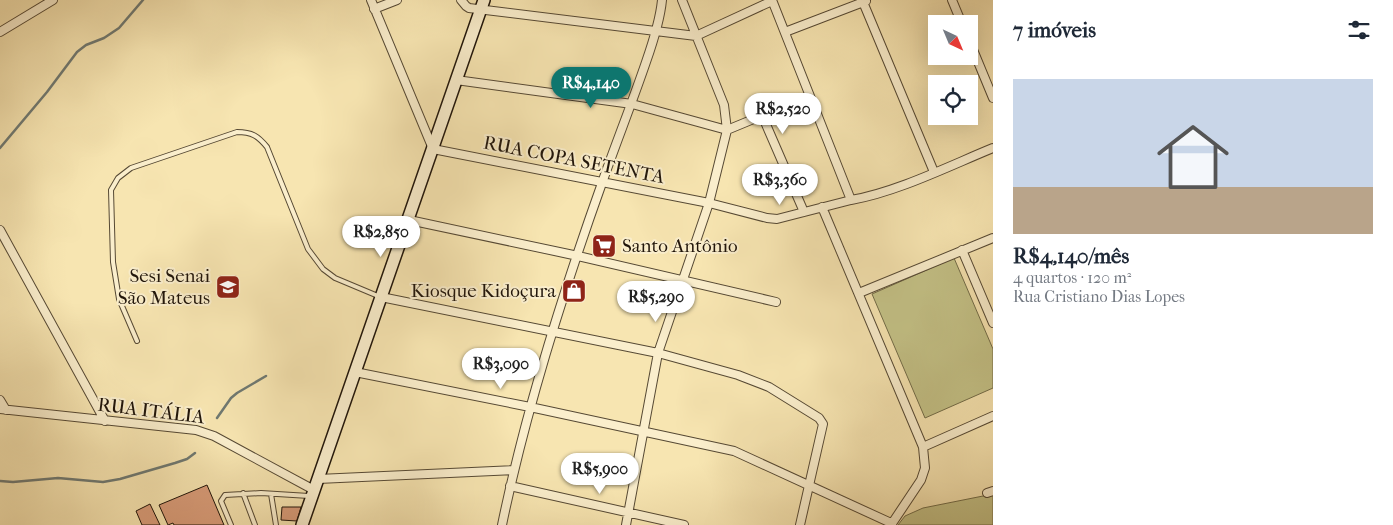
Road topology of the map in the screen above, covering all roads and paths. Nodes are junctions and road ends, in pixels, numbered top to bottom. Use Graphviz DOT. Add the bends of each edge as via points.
graph roads {
  1 [pos="53,0"];
  2 [pos="371,0"];
  3 [pos="397,0"];
  4 [pos="662,0"];
  5 [pos="682,0"];
  6 [pos="772,0"];
  7 [pos="952,0"];
  8 [pos="866,1"];
  9 [pos="464,3"];
  10 [pos="482,5"];
  11 [pos="374,9"];
  12 [pos="958,15"];
  13 [pos="0,32"];
  14 [pos="656,32"];
  15 [pos="785,32"];
  16 [pos="696,36"];
  17 [pos="978,62"];
  18 [pos="456,80"];
  19 [pos="993,98"];
  20 [pos="632,104"];
  21 [pos="728,130"];
  22 [pos="433,148"];
  23 [pos="993,148"];
  24 [pos="934,172"];
  25 [pos="602,183"];
  26 [pos="850,200"];
  27 [pos="709,203"];
  28 [pos="822,207"];
  29 [pos="804,212"];
  30 [pos="409,220"];
  31 [pos="0,230"];
  32 [pos="993,238"];
  33 [pos="962,250"];
  34 [pos="578,256"];
  35 [pos="682,280"];
  36 [pos="859,293"];
  37 [pos="380,297"];
  38 [pos="776,302"];
  39 [pos="993,323"];
  40 [pos="553,333"];
  41 [pos="137,341"];
  42 [pos="658,353"];
  43 [pos="355,372"];
  44 [pos="0,400"];
  45 [pos="530,407"];
  46 [pos="3,410"];
  47 [pos="993,416"];
  48 [pos="105,421"];
  49 [pos="643,432"];
  50 [pos="923,447"];
  51 [pos="514,470"];
  52 [pos="510,486"];
  53 [pos="810,487"];
  54 [pos="314,488"];
  55 [pos="243,494"];
  56 [pos="270,494"];
  57 [pos="628,512"];
  58 [pos="891,524"];
  59 [pos="231,525"];
  60 [pos="254,525"];
  61 [pos="276,525"];
  62 [pos="302,525"];
  63 [pos="502,525"];
  64 [pos="626,525"];
  65 [pos="684,525"];
  66 [pos="800,525"];
  1 -- 13 [label="street"];
  2 -- 11 [label="street"];
  3 -- 11 [label="street"];
  4 -- 14 [label="street"];
  5 -- 16 [label="street"];
  6 -- 15 [label="street"];
  6 -- 16 [label="street"];
  7 -- 12 [label="street"];
  8 -- 15 [label="street"];
  8 -- 24 [label="street"];
  9 -- 10 [label="street"];
  10 -- 14 [label="street"];
  10 -- 18 [label="street"];
  11 -- 22 [label="street"];
  14 -- 16 [label="street"];
  14 -- 20 [label="street"];
  15 -- 26 [label="street"];
  16 -- 21 [label="street" via="724,105"];
  17 -- 19 [label="street"];
  18 -- 20 [label="street"];
  18 -- 22 [label="street"];
  20 -- 21 [label="street"];
  20 -- 25 [label="street"];
  21 -- 27 [label="street"];
  21 -- 29 [label="street" via="756,118 765,122"];
  22 -- 25 [label="street, RUA COPA SETENTA"];
  22 -- 30 [label="street"];
  23 -- 24 [label="street, RUA COPA SETENTA"];
  24 -- 26 [label="street, RUA COPA SETENTA" via="868,197"];
  25 -- 27 [label="street, RUA COPA SETENTA"];
  25 -- 34 [label="street"];
  26 -- 28 [label="street, RUA COPA SETENTA"];
  27 -- 29 [label="street, RUA COPA SETENTA" via="777,219"];
  27 -- 35 [label="street"];
  28 -- 29 [label="street, RUA COPA SETENTA"];
  28 -- 36 [label="street"];
  30 -- 34 [label="street"];
  30 -- 37 [label="street"];
  31 -- 48 [label="street"];
  32 -- 33 [label="street"];
  33 -- 36 [label="street"];
  33 -- 39 [label="street"];
  34 -- 35 [label="street"];
  34 -- 40 [label="street"];
  35 -- 38 [label="street"];
  35 -- 42 [label="street"];
  36 -- 50 [label="street"];
  37 -- 40 [label="street"];
  37 -- 41 [label="lane" via="335,278 323,269 308,249 267,146 258,136 237,132 131,168 118,178 111,190 114,271 119,299"];
  37 -- 43 [label="street"];
  40 -- 42 [label="street"];
  40 -- 45 [label="street"];
  42 -- 49 [label="street"];
  42 -- 53 [label="street" via="769,387 821,421 823,427"];
  43 -- 45 [label="street"];
  43 -- 54 [label="street"];
  44 -- 46 [label="street"];
  45 -- 49 [label="street"];
  45 -- 51 [label="street"];
  46 -- 48 [label="street, RUA ITÁLIA"];
  47 -- 50 [label="street"];
  48 -- 54 [label="street, RUA ITÁLIA" via="196,430"];
  49 -- 53 [label="street" via="743,454"];
  49 -- 57 [label="street"];
  50 -- 58 [label="street" via="925,468 921,480"];
  51 -- 52 [label="street"];
  51 -- 54 [label="street"];
  52 -- 57 [label="street"];
  52 -- 63 [label="street"];
  53 -- 58 [label="street"];
  53 -- 66 [label="street"];
  54 -- 56 [label="lane"];
  54 -- 62 [label="street"];
  55 -- 56 [label="lane"];
  55 -- 59 [label="lane" via="225,494 222,497"];
  55 -- 60 [label="lane"];
  56 -- 61 [label="lane"];
  57 -- 64 [label="street"];
  57 -- 65 [label="street"];
}
